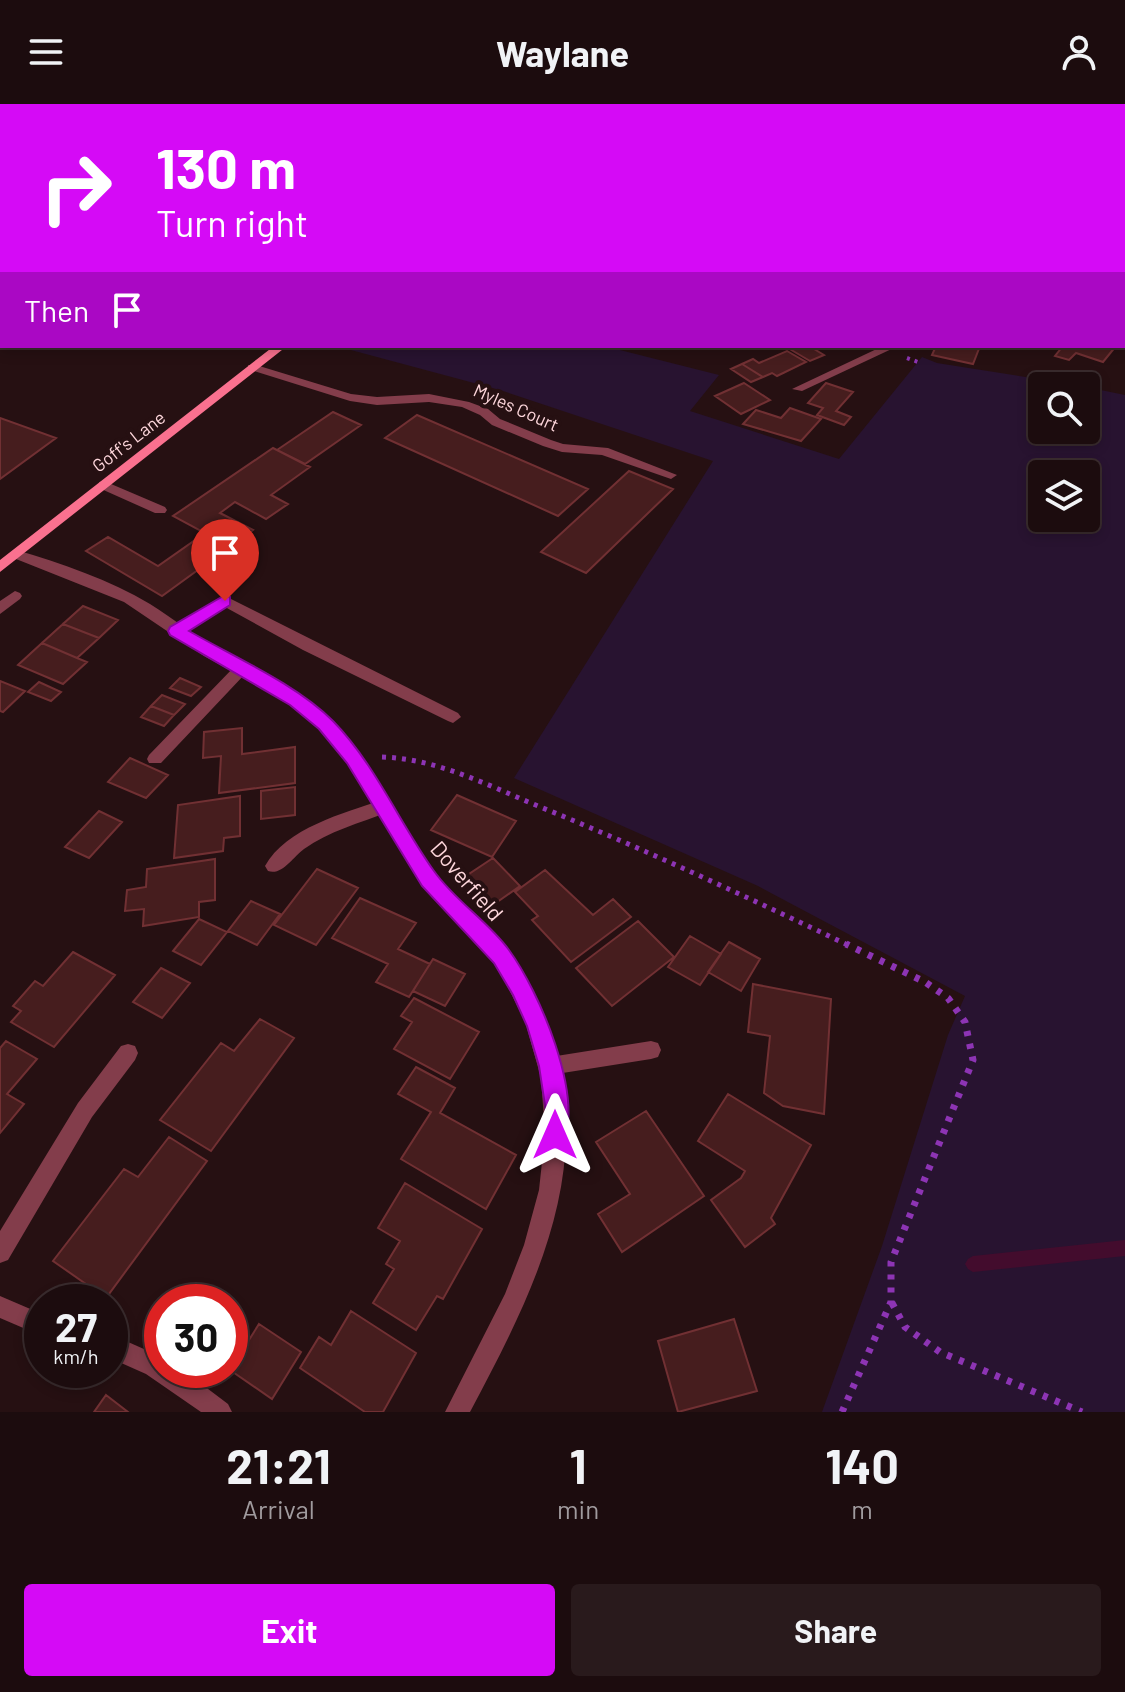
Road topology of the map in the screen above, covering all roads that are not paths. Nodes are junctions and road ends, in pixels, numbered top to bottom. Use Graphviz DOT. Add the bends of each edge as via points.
graph roads {
  1 [pos="278,348"];
  2 [pos="883,348"];
  3 [pos="252,367"];
  4 [pos="798,389"];
  5 [pos="671,475"];
  6 [pos="104,485"];
  7 [pos="160,510"];
  8 [pos="16,554"];
  9 [pos="0,567"];
  10 [pos="15,596"];
  11 [pos="0,609"];
  12 [pos="176,631"];
  13 [pos="240,670"];
  14 [pos="453,717"];
  15 [pos="155,759"];
  16 [pos="382,807"];
  17 [pos="274,866"];
  18 [pos="651,1050"];
  19 [pos="128,1053"];
  20 [pos="550,1066"];
  21 [pos="0,1252"];
  22 [pos="0,1307"];
  23 [pos="24,1317"];
  24 [pos="128,1352"];
  25 [pos="220,1412"];
  26 [pos="457,1412"];
  1 -- 3 [label="main road, Goff's Lane"];
  2 -- 4 [label="street"];
  3 -- 5 [label="street, Myles Court" via="350,397 465,404 547,443 604,451"];
  3 -- 6 [label="main road, Goff's Lane"];
  6 -- 7 [label="street"];
  6 -- 8 [label="main road, Goff's Lane"];
  8 -- 9 [label="main road, Goff's Lane"];
  8 -- 12 [label="street, Doverfield" via="113,591"];
  10 -- 11 [label="street"];
  12 -- 13 [label="street, Doverfield"];
  12 -- 14 [label="street" via="225,601"];
  13 -- 15 [label="street"];
  13 -- 16 [label="street, Doverfield" via="326,724"];
  16 -- 17 [label="street" via="299,841"];
  16 -- 20 [label="street, Doverfield" via="429,880 501,956 538,1025"];
  18 -- 20 [label="street"];
  19 -- 21 [label="street" via="85,1110"];
  20 -- 26 [label="street, Doverfield" via="557,1112 550,1182 535,1251 504,1327"];
  22 -- 23 [label="street"];
  24 -- 25 [label="street" via="178,1379"];
}
